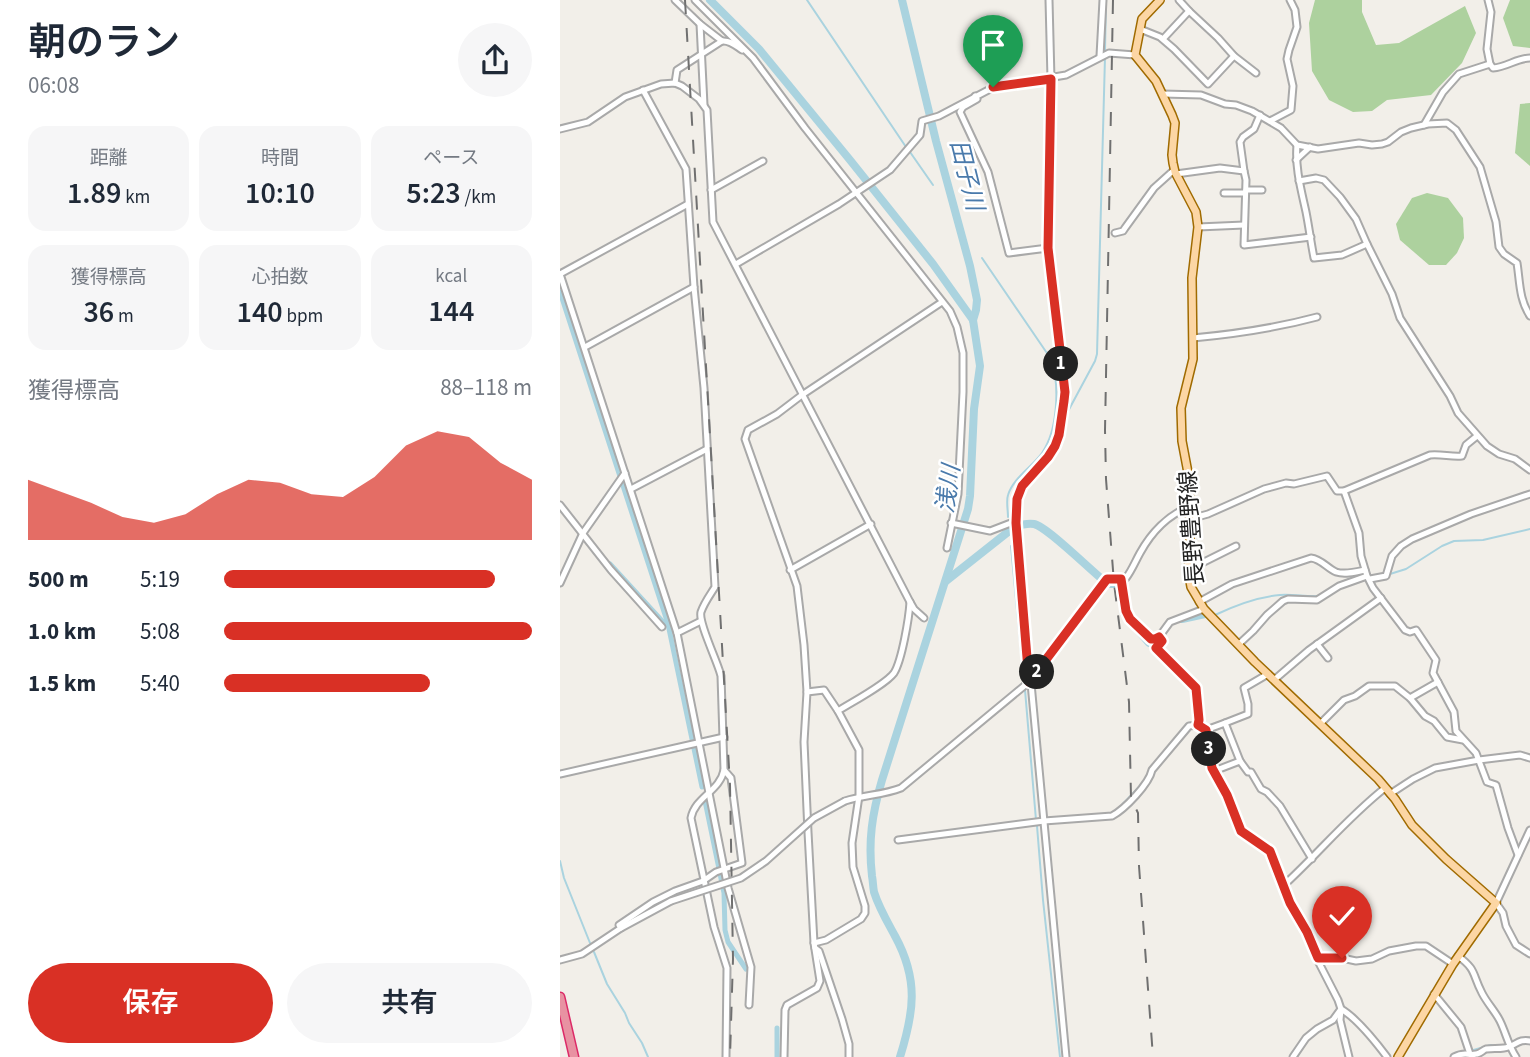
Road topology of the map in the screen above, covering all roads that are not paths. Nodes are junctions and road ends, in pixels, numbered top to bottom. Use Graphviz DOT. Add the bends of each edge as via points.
graph roads {
  1 [pos="675,0"];
  2 [pos="695,0"];
  3 [pos="1049,0"];
  4 [pos="1103,0"];
  5 [pos="1160,0"];
  6 [pos="1179,0"];
  7 [pos="1290,0"];
  8 [pos="1488,0"];
  9 [pos="1189,11"];
  10 [pos="700,24"];
  11 [pos="1140,29"];
  12 [pos="1163,39"];
  13 [pos="722,41"];
  14 [pos="701,54"];
  15 [pos="1135,55"];
  16 [pos="1234,55"];
  17 [pos="1101,56"];
  18 [pos="753,58"];
  19 [pos="1530,58"];
  20 [pos="1490,64"];
  21 [pos="1256,74"];
  22 [pos="1051,79"];
  23 [pos="675,83"];
  24 [pos="1208,84"];
  25 [pos="643,90"];
  26 [pos="1163,94"];
  27 [pos="1201,95"];
  28 [pos="975,96"];
  29 [pos="704,105"];
  30 [pos="1260,115"];
  31 [pos="1270,121"];
  32 [pos="1424,125"];
  33 [pos="560,129"];
  34 [pos="1297,145"];
  35 [pos="1310,147"];
  36 [pos="1296,160"];
  37 [pos="763,162"];
  38 [pos="1244,171"];
  39 [pos="1175,172"];
  40 [pos="1299,181"];
  41 [pos="711,190"];
  42 [pos="1262,190"];
  43 [pos="1246,191"];
  44 [pos="857,192"];
  45 [pos="1224,193"];
  46 [pos="688,204"];
  47 [pos="1244,225"];
  48 [pos="1198,227"];
  49 [pos="1115,233"];
  50 [pos="1311,237"];
  51 [pos="1367,244"];
  52 [pos="1048,248"];
  53 [pos="736,264"];
  54 [pos="560,274"];
  55 [pos="694,287"];
  56 [pos="942,302"];
  57 [pos="1530,316"];
  58 [pos="1317,317"];
  59 [pos="1193,338"];
  60 [pos="585,347"];
  61 [pos="802,395"];
  62 [pos="1477,436"];
  63 [pos="707,449"];
  64 [pos="1530,470"];
  65 [pos="622,476"];
  66 [pos="631,489"];
  67 [pos="1344,491"];
  68 [pos="1530,494"];
  69 [pos="560,505"];
  70 [pos="1189,507"];
  71 [pos="1190,519"];
  72 [pos="1016,522"];
  73 [pos="871,524"];
  74 [pos="952,524"];
  75 [pos="583,533"];
  76 [pos="1236,546"];
  77 [pos="947,548"];
  78 [pos="790,570"];
  79 [pos="1188,570"];
  80 [pos="1367,575"];
  81 [pos="1121,579"];
  82 [pos="560,583"];
  83 [pos="1381,598"];
  84 [pos="910,602"];
  85 [pos="1202,605"];
  86 [pos="924,618"];
  87 [pos="701,621"];
  88 [pos="662,627"];
  89 [pos="677,633"];
  90 [pos="1160,638"];
  91 [pos="1317,644"];
  92 [pos="1239,645"];
  93 [pos="1328,659"];
  94 [pos="1271,677"];
  95 [pos="1029,682"];
  96 [pos="1438,682"];
  97 [pos="807,692"];
  98 [pos="1410,698"];
  99 [pos="838,711"];
  100 [pos="1225,723"];
  101 [pos="1320,724"];
  102 [pos="1198,725"];
  103 [pos="1206,730"];
  104 [pos="724,737"];
  105 [pos="1463,740"];
  106 [pos="695,743"];
  107 [pos="1530,758"];
  108 [pos="1479,760"];
  109 [pos="1240,761"];
  110 [pos="724,770"];
  111 [pos="1214,771"];
  112 [pos="560,774"];
  113 [pos="1387,791"];
  114 [pos="708,793"];
  115 [pos="859,796"];
  116 [pos="1044,821"];
  117 [pos="1530,830"];
  118 [pos="898,840"];
  119 [pos="1518,855"];
  120 [pos="1312,859"];
  121 [pos="721,871"];
  122 [pos="703,881"];
  123 [pos="1283,886"];
  124 [pos="1496,903"];
  125 [pos="621,928"];
  126 [pos="814,946"];
  127 [pos="1530,954"];
  128 [pos="1458,956"];
  129 [pos="1318,958"];
  130 [pos="560,960"];
  131 [pos="1453,964"];
  132 [pos="1434,995"];
  133 [pos="560,997"];
  134 [pos="749,1005"];
  135 [pos="1341,1009"];
  136 [pos="1530,1041"];
  137 [pos="1509,1046"];
  138 [pos="1472,1054"];
  139 [pos="574,1057"];
  140 [pos="726,1057"];
  141 [pos="784,1057"];
  142 [pos="849,1057"];
  143 [pos="1066,1057"];
  144 [pos="1293,1057"];
  145 [pos="1349,1057"];
  146 [pos="1387,1057"];
  147 [pos="1398,1057"];
  148 [pos="1454,1057"];
  149 [pos="1516,1057"];
  1 -- 10 [label="street"];
  2 -- 18 [label="street"];
  3 -- 22 [label="street"];
  4 -- 17 [label="street"];
  5 -- 11 [label="main road" via="1142,19"];
  6 -- 9 [label="street"];
  7 -- 31 [label="street" via="1297,27 1287,59 1293,86 1291,110"];
  8 -- 20 [label="street"];
  9 -- 12 [label="street"];
  9 -- 16 [label="street"];
  10 -- 13 [label="street"];
  10 -- 14 [label="street"];
  11 -- 12 [label="street"];
  11 -- 15 [label="main road"];
  12 -- 24 [label="street"];
  13 -- 14 [label="street"];
  13 -- 18 [label="street"];
  14 -- 23 [label="street" via="677,70"];
  14 -- 29 [label="street"];
  15 -- 17 [label="street"];
  15 -- 26 [label="main road, 長野豊野線"];
  16 -- 21 [label="street"];
  16 -- 24 [label="street"];
  17 -- 22 [label="street"];
  18 -- 44 [label="street"];
  19 -- 20 [label="street" via="1493,68"];
  20 -- 32 [label="street" via="1459,74"];
  22 -- 28 [label="street" via="993,87"];
  22 -- 52 [label="street"];
  23 -- 25 [label="street"];
  23 -- 29 [label="street"];
  24 -- 27 [label="street"];
  25 -- 33 [label="street" via="588,122"];
  25 -- 46 [label="street" via="686,169"];
  26 -- 27 [label="street"];
  26 -- 39 [label="main road, 長野豊野線" via="1175,123 1171,155"];
  27 -- 30 [label="street"];
  28 -- 44 [label="street" via="922,121 920,135 890,170"];
  28 -- 52 [label="street" via="977,99 960,112 988,172 1009,253"];
  29 -- 41 [label="street"];
  30 -- 31 [label="street"];
  30 -- 38 [label="street" via="1254,129 1240,142"];
  31 -- 34 [label="street"];
  32 -- 35 [label="street" via="1382,144"];
  32 -- 57 [label="street" via="1451,125 1480,167 1499,247 1517,263 1519,292"];
  34 -- 35 [label="street"];
  34 -- 36 [label="street"];
  35 -- 36 [label="street"];
  36 -- 40 [label="street"];
  37 -- 41 [label="street"];
  38 -- 39 [label="street"];
  38 -- 43 [label="street"];
  39 -- 48 [label="main road, 長野豊野線" via="1196,212"];
  39 -- 49 [label="street" via="1145,198 1123,231"];
  40 -- 50 [label="street"];
  40 -- 51 [label="street" via="1324,180 1356,219"];
  41 -- 53 [label="street" via="713,222"];
  42 -- 43 [label="street"];
  43 -- 45 [label="street"];
  43 -- 47 [label="street"];
  44 -- 53 [label="street"];
  44 -- 56 [label="street"];
  46 -- 54 [label="street"];
  46 -- 55 [label="street"];
  47 -- 48 [label="street"];
  47 -- 50 [label="street" via="1244,246"];
  48 -- 59 [label="main road, 長野豊野線" via="1192,278"];
  50 -- 51 [label="street" via="1314,258"];
  51 -- 62 [label="street" via="1400,318"];
  52 -- 72 [label="street" via="1064,401 1055,446 1022,486"];
  53 -- 61 [label="street"];
  54 -- 60 [label="street"];
  55 -- 60 [label="street"];
  55 -- 63 [label="street"];
  56 -- 61 [label="street"];
  56 -- 74 [label="street" via="957,327 963,353"];
  58 -- 59 [label="street" via="1238,334"];
  59 -- 70 [label="main road, 長野豊野線" via="1194,359 1181,408"];
  60 -- 65 [label="street"];
  61 -- 73 [label="street"];
  61 -- 78 [label="street" via="748,430 745,439"];
  62 -- 64 [label="street"];
  62 -- 67 [label="street" via="1462,456 1430,455"];
  63 -- 66 [label="street"];
  63 -- 87 [label="street" via="715,587"];
  65 -- 66 [label="street"];
  65 -- 75 [label="street"];
  66 -- 89 [label="street"];
  67 -- 71 [label="street" via="1337,491 1327,476 1286,482"];
  67 -- 80 [label="street"];
  68 -- 80 [label="street" via="1412,539 1392,556 1386,576"];
  69 -- 75 [label="street"];
  70 -- 71 [label="main road, 長野豊野線"];
  70 -- 81 [label="street" via="1166,520"];
  71 -- 79 [label="main road, 長野豊野線"];
  72 -- 74 [label="street" via="990,531"];
  72 -- 95 [label="street"];
  73 -- 78 [label="street"];
  73 -- 84 [label="street"];
  74 -- 77 [label="street"];
  75 -- 82 [label="street"];
  75 -- 88 [label="street"];
  76 -- 79 [label="street"];
  78 -- 97 [label="street" via="799,597"];
  79 -- 85 [label="main road, 長野豊野線" via="1191,587"];
  80 -- 83 [label="street"];
  80 -- 85 [label="street" via="1335,571 1311,558 1232,584"];
  80 -- 92 [label="street" via="1317,600 1283,601"];
  81 -- 90 [label="street" via="1130,619 1151,639"];
  81 -- 95 [label="street" via="1105,582"];
  83 -- 91 [label="street"];
  83 -- 96 [label="street" via="1405,630 1416,630 1436,660 1433,673"];
  84 -- 86 [label="street"];
  84 -- 99 [label="street" via="895,671"];
  85 -- 90 [label="street" via="1170,622"];
  85 -- 92 [label="main road, 長野豊野線"];
  87 -- 89 [label="street"];
  87 -- 104 [label="street" via="719,666"];
  89 -- 106 [label="street"];
  90 -- 102 [label="street" via="1156,648 1196,688"];
  91 -- 93 [label="street"];
  91 -- 94 [label="street"];
  92 -- 94 [label="main road, 長野豊野線"];
  94 -- 100 [label="street" via="1244,688 1248,713"];
  94 -- 101 [label="main road, 長野豊野線"];
  95 -- 115 [label="street" via="901,788"];
  95 -- 116 [label="street"];
  96 -- 98 [label="street"];
  96 -- 105 [label="street"];
  97 -- 99 [label="street" via="824,690"];
  97 -- 126 [label="street" via="804,742"];
  98 -- 101 [label="street" via="1395,686 1369,686 1344,700"];
  98 -- 105 [label="street" via="1447,737"];
  99 -- 115 [label="street" via="859,750"];
  100 -- 103 [label="street"];
  100 -- 109 [label="street"];
  101 -- 113 [label="main road, 長野豊野線"];
  102 -- 103 [label="street"];
  102 -- 116 [label="street" via="1189,726 1121,811 1112,816"];
  103 -- 111 [label="street"];
  104 -- 106 [label="street"];
  104 -- 110 [label="street"];
  105 -- 108 [label="street"];
  106 -- 112 [label="street"];
  106 -- 114 [label="street"];
  107 -- 108 [label="street"];
  108 -- 113 [label="street" via="1435,768"];
  108 -- 119 [label="street" via="1487,782 1496,785"];
  109 -- 111 [label="street"];
  109 -- 120 [label="street" via="1280,806"];
  110 -- 114 [label="street" via="723,778"];
  110 -- 121 [label="street" via="731,778 742,863"];
  111 -- 123 [label="street" via="1241,831 1270,851"];
  113 -- 120 [label="street" via="1363,806"];
  113 -- 124 [label="main road, 長野豊野線" via="1419,832"];
  114 -- 121 [label="street"];
  114 -- 122 [label="street" via="693,808 691,818"];
  115 -- 125 [label="street, bridge" via="814,818 741,878 671,901"];
  115 -- 126 [label="street" via="853,867 864,914"];
  116 -- 118 [label="street"];
  116 -- 143 [label="street"];
  117 -- 119 [label="street"];
  119 -- 124 [label="street"];
  120 -- 123 [label="street"];
  121 -- 122 [label="street"];
  121 -- 134 [label="street" via="751,967"];
  122 -- 125 [label="street" via="653,902 619,925"];
  122 -- 140 [label="street" via="727,968"];
  123 -- 129 [label="street"];
  124 -- 127 [label="street" via="1516,945"];
  124 -- 128 [label="main road"];
  125 -- 130 [label="street" via="582,954"];
  126 -- 141 [label="street" via="820,981 817,988 787,1005"];
  126 -- 142 [label="street" via="842,1019"];
  128 -- 131 [label="main road"];
  128 -- 137 [label="street" via="1474,969"];
  129 -- 131 [label="street" via="1356,961 1426,946"];
  129 -- 135 [label="street"];
  131 -- 132 [label="main road"];
  132 -- 138 [label="street" via="1461,1027"];
  132 -- 147 [label="main road"];
  133 -- 139 [label="highway"];
  135 -- 144 [label="street" via="1306,1038"];
  135 -- 145 [label="street"];
  135 -- 146 [label="street" via="1359,1022"];
  136 -- 137 [label="street"];
  137 -- 138 [label="street"];
  137 -- 149 [label="street"];
  138 -- 148 [label="street"];
}
